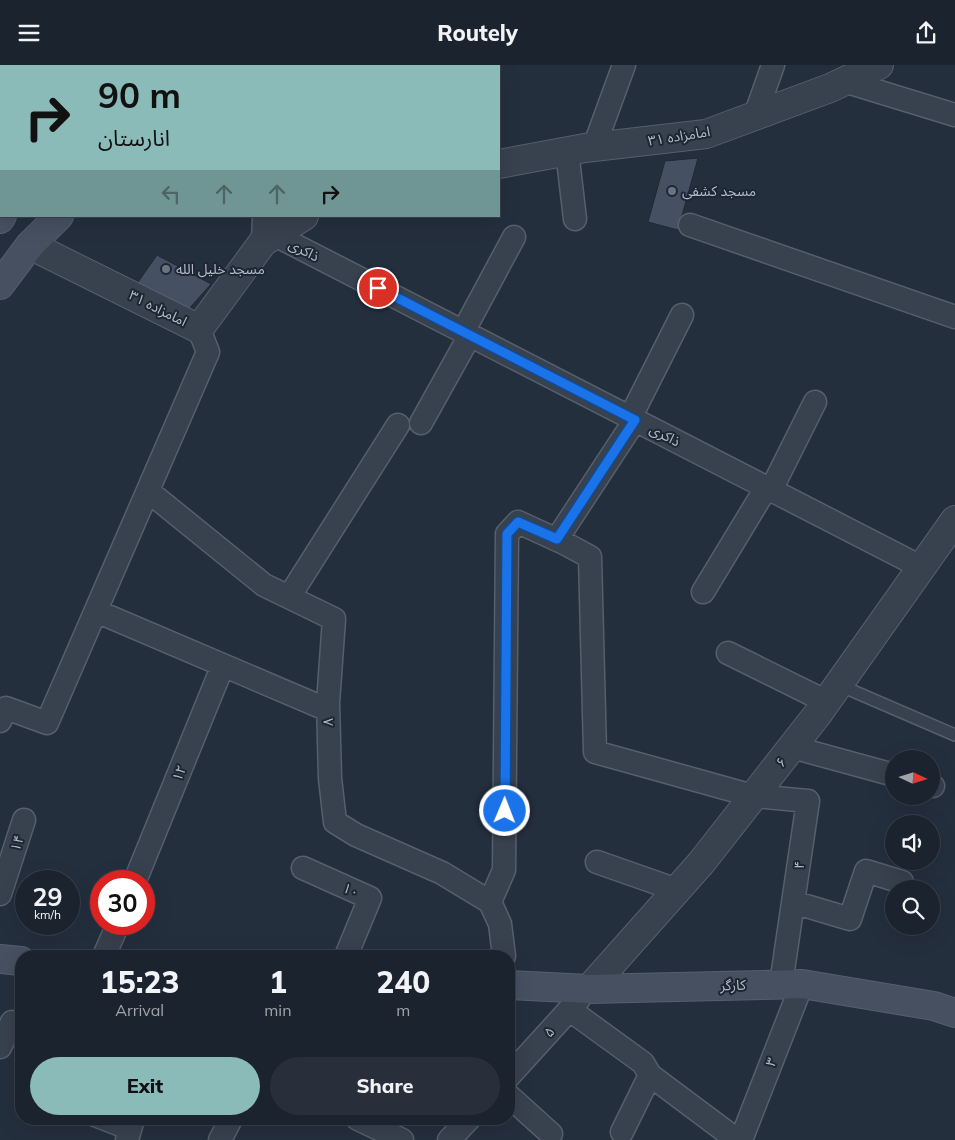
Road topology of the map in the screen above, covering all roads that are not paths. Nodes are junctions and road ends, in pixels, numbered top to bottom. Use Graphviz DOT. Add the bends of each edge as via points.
graph roads {
  1 [pos="624,65"];
  2 [pos="773,65"];
  3 [pos="878,65"];
  4 [pos="844,81"];
  5 [pos="955,115"];
  6 [pos="755,116"];
  7 [pos="594,147"];
  8 [pos="567,151"];
  9 [pos="500,164"];
  10 [pos="58,217"];
  11 [pos="302,217"];
  12 [pos="575,219"];
  13 [pos="690,225"];
  14 [pos="267,231"];
  15 [pos="514,237"];
  16 [pos="30,245"];
  17 [pos="0,285"];
  18 [pos="682,315"];
  19 [pos="955,317"];
  20 [pos="199,329"];
  21 [pos="467,334"];
  22 [pos="815,402"];
  23 [pos="633,419"];
  24 [pos="421,423"];
  25 [pos="398,425"];
  26 [pos="768,489"];
  27 [pos="148,491"];
  28 [pos="952,531"];
  29 [pos="562,542"];
  30 [pos="921,567"];
  31 [pos="703,592"];
  32 [pos="289,597"];
  33 [pos="96,611"];
  34 [pos="728,653"];
  35 [pos="223,665"];
  36 [pos="833,693"];
  37 [pos="328,710"];
  38 [pos="0,721"];
  39 [pos="955,735"];
  40 [pos="792,747"];
  41 [pos="885,773"];
  42 [pos="753,797"];
  43 [pos="24,820"];
  44 [pos="597,862"];
  45 [pos="303,868"];
  46 [pos="139,870"];
  47 [pos="895,880"];
  48 [pos="677,890"];
  49 [pos="0,894"];
  50 [pos="490,902"];
  51 [pos="793,902"];
  52 [pos="113,935"];
  53 [pos="107,950"];
  54 [pos="348,950"];
  55 [pos="503,950"];
  56 [pos="0,959"];
  57 [pos="15,960"];
  58 [pos="792,984"];
  59 [pos="515,985"];
  60 [pos="588,989"];
  61 [pos="570,1009"];
  62 [pos="955,1013"];
  63 [pos="12,1023"];
  64 [pos="0,1047"];
  65 [pos="515,1069"];
  66 [pos="650,1075"];
  67 [pos="515,1101"];
  68 [pos="110,1125"];
  69 [pos="228,1125"];
  70 [pos="371,1125"];
  71 [pos="463,1125"];
  72 [pos="129,1131"];
  73 [pos="622,1132"];
  74 [pos="551,1134"];
  75 [pos="220,1140"];
  76 [pos="402,1140"];
  77 [pos="449,1140"];
  78 [pos="737,1140"];
  79 [pos="742,1140"];
  1 -- 7 [label="street"];
  2 -- 6 [label="street"];
  3 -- 4 [label="street, امامزاده ۳۱"];
  4 -- 5 [label="street"];
  4 -- 6 [label="street, امامزاده ۳۱"];
  6 -- 7 [label="street, امامزاده ۳۱" via="706,134"];
  7 -- 8 [label="street, امامزاده ۳۱"];
  8 -- 9 [label="street, امامزاده ۳۱"];
  8 -- 12 [label="street"];
  10 -- 16 [label="main road"];
  11 -- 14 [label="street, امامزاده ۳۱"];
  13 -- 19 [label="street"];
  14 -- 20 [label="street, امامزاده ۳۱"];
  14 -- 21 [label="street, ذاکری"];
  15 -- 21 [label="street"];
  16 -- 17 [label="main road"];
  16 -- 20 [label="street, امامزاده ۳۱"];
  18 -- 23 [label="street"];
  20 -- 27 [label="street" via="208,352"];
  21 -- 23 [label="street, ذاکری"];
  21 -- 24 [label="street"];
  22 -- 26 [label="street"];
  23 -- 26 [label="street, ذاکری"];
  23 -- 29 [label="street"];
  25 -- 32 [label="street"];
  26 -- 30 [label="street, ذاکری"];
  26 -- 31 [label="street"];
  27 -- 32 [label="street, ۸" via="264,585"];
  27 -- 33 [label="street"];
  28 -- 30 [label="street, ۶"];
  29 -- 42 [label="street" via="590,557 596,752"];
  29 -- 50 [label="street" via="518,522 507,534 504,870"];
  30 -- 36 [label="street, ۶"];
  32 -- 37 [label="street, ۸" via="334,619"];
  33 -- 35 [label="street"];
  33 -- 38 [label="street" via="47,723 6,708"];
  34 -- 36 [label="street"];
  35 -- 37 [label="street"];
  35 -- 46 [label="street, ۱۲"];
  36 -- 39 [label="lane"];
  36 -- 40 [label="street, ۶"];
  37 -- 50 [label="street, ۸" via="335,822 356,835 442,873"];
  40 -- 41 [label="street"];
  40 -- 42 [label="street, ۶"];
  42 -- 48 [label="street, ۶"];
  42 -- 51 [label="street, ۴" via="808,801"];
  43 -- 49 [label="street, ۱۴"];
  44 -- 48 [label="street"];
  45 -- 54 [label="street, ۱۰" via="370,898"];
  47 -- 51 [label="street" via="866,871 850,919"];
  48 -- 60 [label="street, ۶"];
  50 -- 55 [label="street" via="500,924"];
  51 -- 58 [label="street, ۴"];
  52 -- 53 [label="street"];
  56 -- 57 [label="main road"];
  58 -- 60 [label="main road, کارگر"];
  58 -- 62 [label="main road, کارگر" via="934,1006"];
  58 -- 79 [label="street, ۳"];
  59 -- 60 [label="main road, کارگر"];
  60 -- 61 [label="street, ۵"];
  61 -- 65 [label="street, ۵"];
  61 -- 66 [label="street" via="643,1063"];
  63 -- 64 [label="street"];
  66 -- 73 [label="street"];
  66 -- 78 [label="street"];
  67 -- 74 [label="street"];
  68 -- 72 [label="lane"];
  69 -- 75 [label="street"];
  70 -- 76 [label="street"];
  71 -- 77 [label="street"];
}
